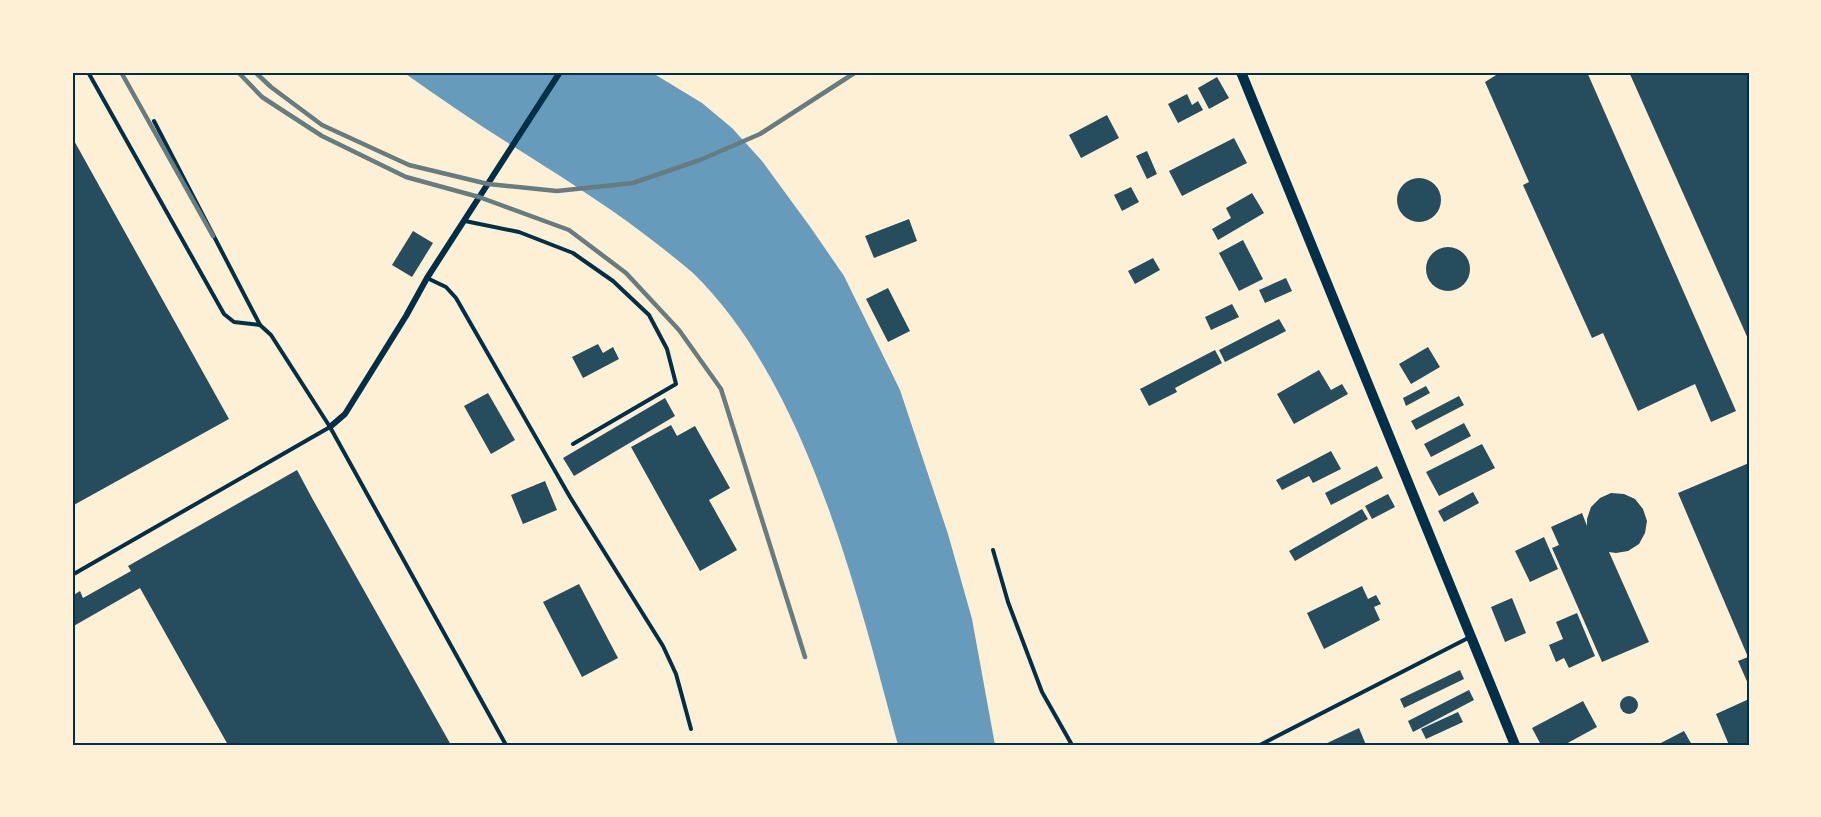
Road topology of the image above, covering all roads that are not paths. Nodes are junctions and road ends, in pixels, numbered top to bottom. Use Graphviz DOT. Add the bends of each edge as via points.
graph roads {
  1 [pos="88,72"];
  2 [pos="560,72"];
  3 [pos="1241,72"];
  4 [pos="154,121"];
  5 [pos="465,221"];
  6 [pos="427,278"];
  7 [pos="260,326"];
  8 [pos="330,427"];
  9 [pos="573,444"];
  10 [pos="993,550"];
  11 [pos="72,574"];
  12 [pos="1471,637"];
  13 [pos="691,729"];
  14 [pos="506,745"];
  15 [pos="1072,745"];
  16 [pos="1260,745"];
  17 [pos="1515,745"];
  1 -- 7 [label="lane" via="224,314 234,322"];
  2 -- 5 [label="street"];
  3 -- 12 [label="main road"];
  4 -- 7 [label="lane"];
  5 -- 6 [label="street"];
  5 -- 9 [label="lane" via="519,232 573,253 613,281 649,315 667,349 676,384"];
  6 -- 8 [label="street" via="345,414"];
  6 -- 13 [label="lane" via="446,286 456,298 570,497 663,645 676,674"];
  7 -- 8 [label="lane" via="271,335"];
  8 -- 11 [label="lane"];
  8 -- 14 [label="lane"];
  10 -- 15 [label="lane" via="1042,692"];
  12 -- 16 [label="lane"];
  12 -- 17 [label="main road"];
}
